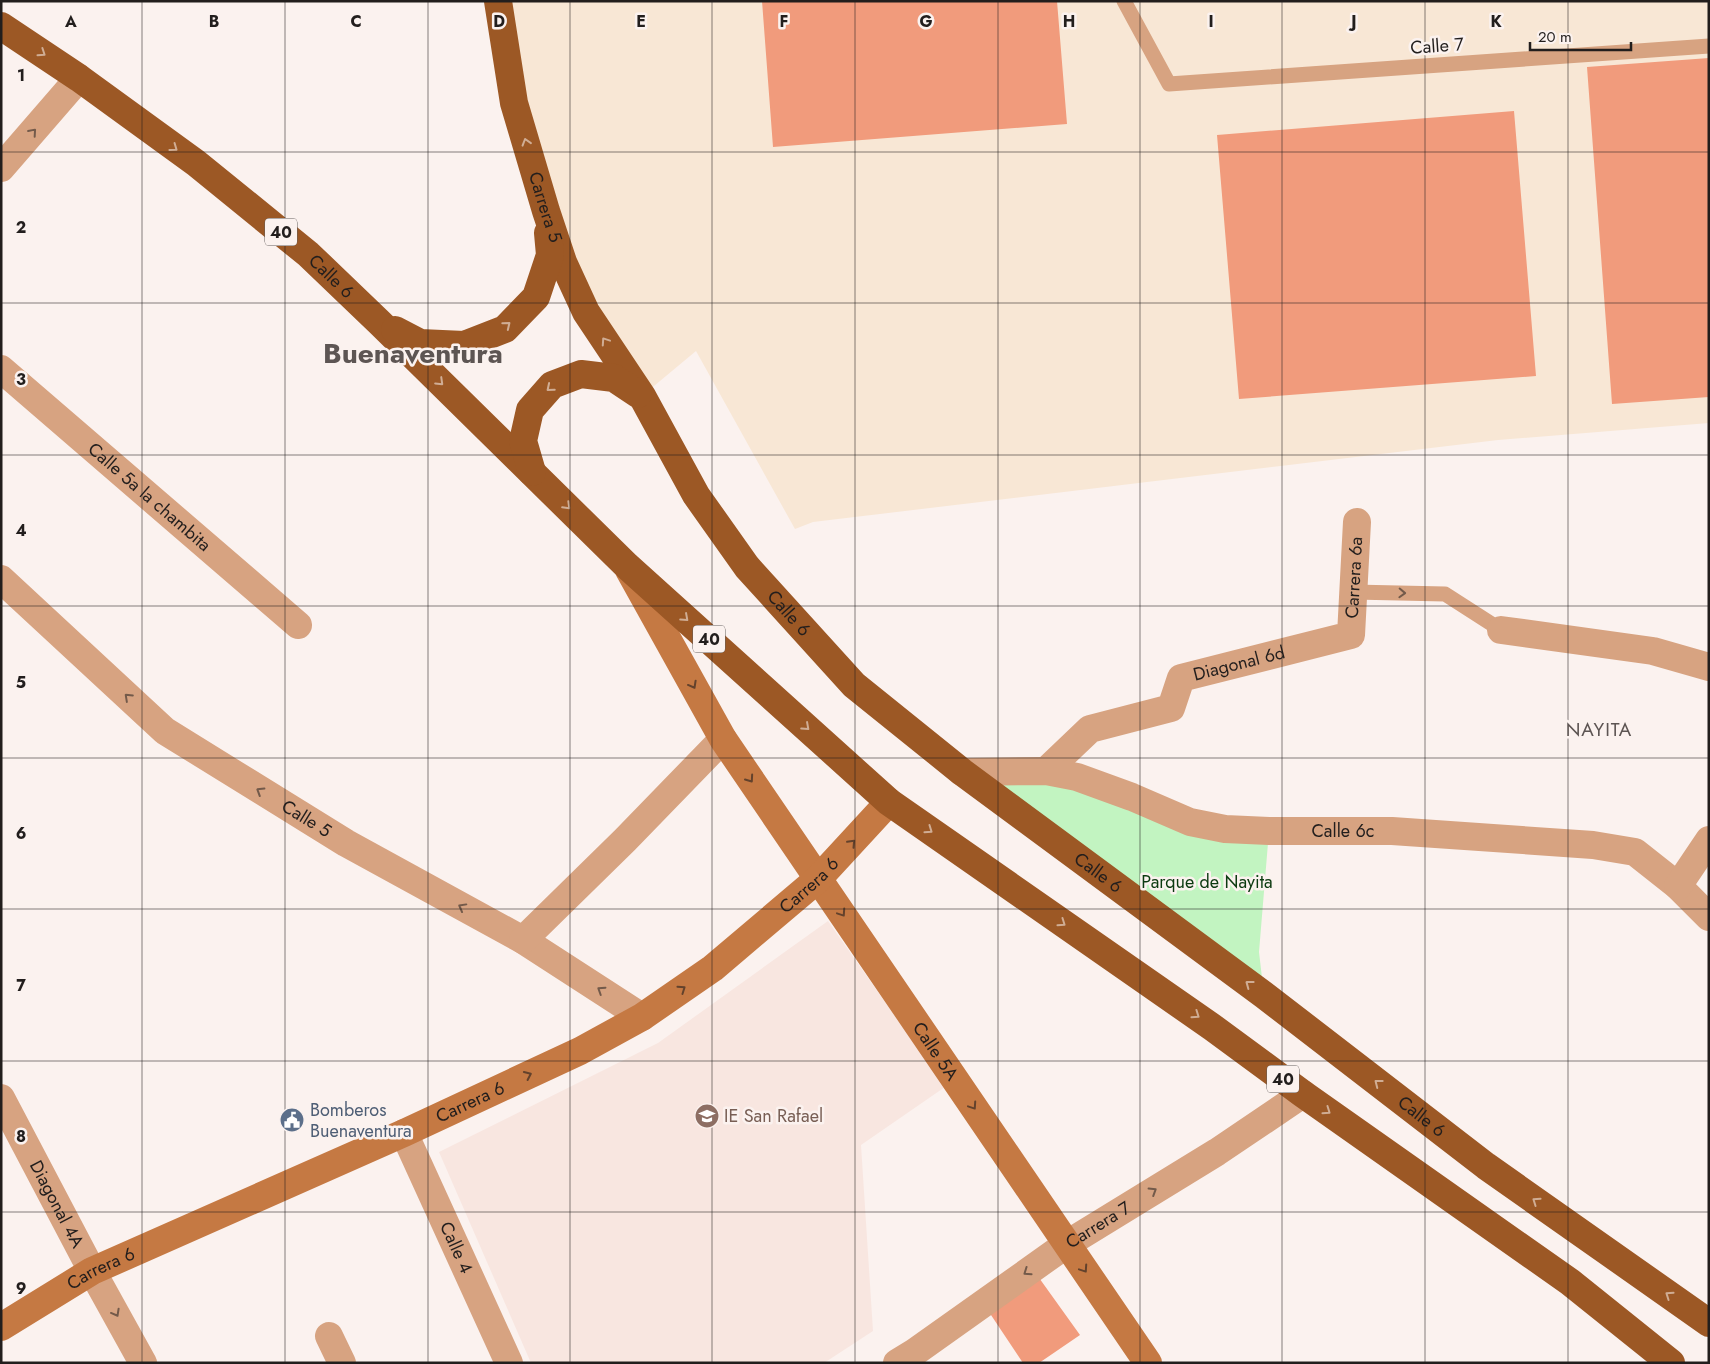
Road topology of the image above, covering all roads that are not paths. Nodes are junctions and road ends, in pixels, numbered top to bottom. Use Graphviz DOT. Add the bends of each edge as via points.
graph roads {
  1 [pos="498,1"];
  2 [pos="1124,1"];
  3 [pos="1,26"];
  4 [pos="1709,46"];
  5 [pos="79,78"];
  6 [pos="1,168"];
  7 [pos="546,211"];
  8 [pos="380,323"];
  9 [pos="1,369"];
  10 [pos="642,396"];
  11 [pos="532,472"];
  12 [pos="1357,522"];
  13 [pos="627,566"];
  14 [pos="1,579"];
  15 [pos="1353,592"];
  16 [pos="298,625"];
  17 [pos="1501,630"];
  18 [pos="1351,635"];
  19 [pos="1709,667"];
  20 [pos="722,739"];
  21 [pos="1046,771"];
  22 [pos="962,772"];
  23 [pos="889,802"];
  24 [pos="1709,840"];
  25 [pos="818,879"];
  26 [pos="1678,886"];
  27 [pos="1709,917"];
  28 [pos="523,940"];
  29 [pos="642,1017"];
  30 [pos="1303,1094"];
  31 [pos="1,1098"];
  32 [pos="404,1133"];
  33 [pos="1067,1244"];
  34 [pos="92,1271"];
  35 [pos="1709,1323"];
  36 [pos="1,1327"];
  37 [pos="329,1336"];
  38 [pos="143,1363"];
  39 [pos="342,1363"];
  40 [pos="508,1363"];
  41 [pos="897,1363"];
  42 [pos="1148,1363"];
  43 [pos="1671,1363"];
  7 -- 1 [label="highway, Carrera 5, one-way" via="514,103"];
  2 -- 4 [label="lane, Calle 7" via="1169,84"];
  3 -- 5 [label="highway, Calle 6 / 40, one-way"];
  6 -- 5 [label="street, one-way"];
  5 -- 8 [label="highway, Calle 6 / 40, one-way" via="196,164 300,248"];
  8 -- 7 [label="highway, one-way" via="420,343 464,345 505,329 536,297 550,255"];
  10 -- 7 [label="highway, Carrera 5, one-way" via="586,312 563,262"];
  8 -- 11 [label="highway, Calle 6 / 40, one-way"];
  9 -- 16 [label="street, Calle 5a la chambita"];
  10 -- 11 [label="highway, one-way" via="614,378 582,374 552,385 530,410 528,417 523,441"];
  10 -- 22 [label="highway, Calle 6" via="696,495 747,567 854,685"];
  11 -- 13 [label="highway, Calle 6 / 40, one-way"];
  12 -- 15 [label="street, Carrera 6a"];
  13 -- 20 [label="main road, Calle 6, one-way"];
  13 -- 23 [label="highway, Calle 6 / 40, one-way"];
  28 -- 14 [label="street, Calle 5, one-way" via="346,843 164,731"];
  15 -- 17 [label="lane, one-way" via="1445,594"];
  15 -- 18 [label="street, Carrera 6a"];
  17 -- 19 [label="street" via="1654,651"];
  18 -- 21 [label="street, Diagonal 6d" via="1181,678 1170,708 1090,729"];
  20 -- 25 [label="main road, Calle 5A, one-way"];
  20 -- 28 [label="street"];
  21 -- 22 [label="street, Calle 6c"];
  21 -- 26 [label="street, Calle 6c" via="1077,777 1190,822 1225,829 1392,831 1636,852"];
  35 -- 22 [label="highway, Calle 6, one-way" via="1486,1166 1264,995"];
  25 -- 23 [label="main road, Carrera 6, one-way"];
  23 -- 30 [label="highway, Calle 6 / 40, one-way"];
  24 -- 26 [label="street"];
  29 -- 25 [label="main road, Carrera 6, one-way" via="713,968"];
  25 -- 33 [label="main road, Calle 5A, one-way"];
  26 -- 27 [label="street, Calle 6c"];
  29 -- 28 [label="street, Calle 5, one-way"];
  32 -- 29 [label="main road, Carrera 6, one-way" via="580,1051"];
  33 -- 30 [label="street, Carrera 7, one-way" via="1217,1152"];
  30 -- 43 [label="highway, Calle 6 / 40, one-way" via="1570,1282"];
  31 -- 34 [label="street, Diagonal 4A"];
  32 -- 34 [label="main road, Carrera 6"];
  32 -- 40 [label="street, Calle 4"];
  33 -- 41 [label="street, Carrera 7, one-way"];
  33 -- 42 [label="main road, Calle 5A, one-way"];
  34 -- 36 [label="main road, Carrera 6"];
  34 -- 38 [label="street, Diagonal 4A, one-way"];
  37 -- 39 [label="street"];
}
